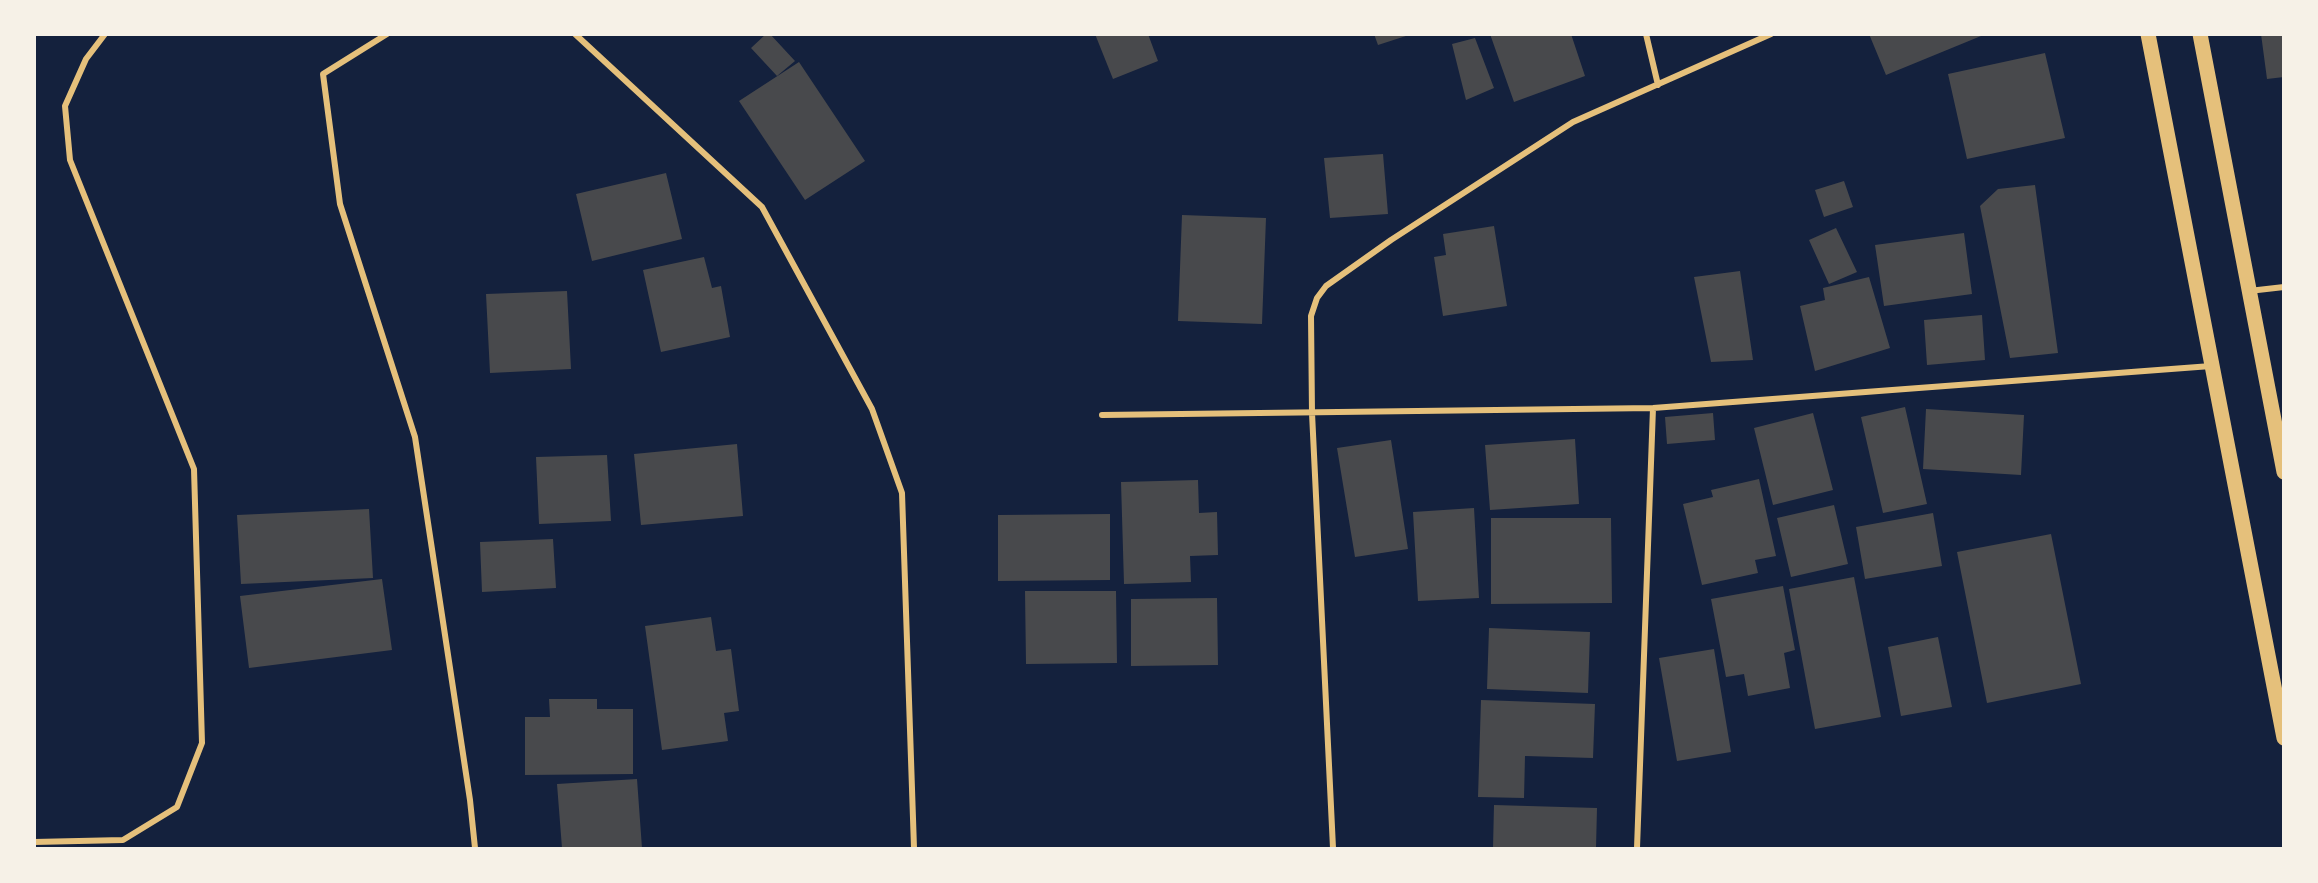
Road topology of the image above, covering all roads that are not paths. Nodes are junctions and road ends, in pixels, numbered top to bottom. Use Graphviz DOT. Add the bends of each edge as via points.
graph roads {
  1 [pos="105,34"];
  2 [pos="387,34"];
  3 [pos="575,34"];
  4 [pos="1646,34"];
  5 [pos="1771,34"];
  6 [pos="2148,34"];
  7 [pos="2200,34"];
  8 [pos="1658,85"];
  9 [pos="2283,287"];
  10 [pos="2248,291"];
  11 [pos="2212,366"];
  12 [pos="1653,408"];
  13 [pos="1312,412"];
  14 [pos="1102,415"];
  15 [pos="2283,472"];
  16 [pos="2283,738"];
  17 [pos="34,842"];
  18 [pos="475,849"];
  19 [pos="914,849"];
  20 [pos="1333,849"];
  21 [pos="1637,849"];
  1 -- 17 [label="street" via="86,59 65,106 70,160 194,469 202,743 177,807 123,840"];
  2 -- 18 [label="street" via="323,74 340,204 415,437"];
  3 -- 19 [label="street" via="762,207 872,409 902,493"];
  4 -- 8 [label="street"];
  5 -- 8 [label="street"];
  6 -- 11 [label="main road"];
  7 -- 10 [label="main road"];
  8 -- 13 [label="street" via="1573,122 1326,286 1311,316"];
  9 -- 10 [label="street"];
  10 -- 15 [label="main road"];
  11 -- 12 [label="street"];
  11 -- 16 [label="main road"];
  12 -- 13 [label="street"];
  12 -- 21 [label="street"];
  13 -- 14 [label="street"];
  13 -- 20 [label="street"];
}
